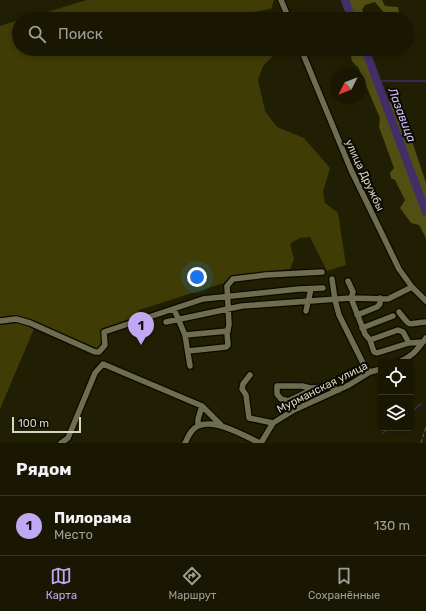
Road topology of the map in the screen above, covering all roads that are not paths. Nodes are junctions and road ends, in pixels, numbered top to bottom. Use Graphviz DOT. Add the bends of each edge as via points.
graph roads {
  1 [pos="281,0"];
  2 [pos="286,12"];
  3 [pos="304,56"];
  4 [pos="322,272"];
  5 [pos="332,279"];
  6 [pos="348,281"];
  7 [pos="412,287"];
  8 [pos="323,288"];
  9 [pos="310,289"];
  10 [pos="227,296"];
  11 [pos="352,298"];
  12 [pos="380,298"];
  13 [pos="335,300"];
  14 [pos="426,301"];
  15 [pos="308,302"];
  16 [pos="174,309"];
  17 [pos="228,309"];
  18 [pos="306,311"];
  19 [pos="399,312"];
  20 [pos="358,314"];
  21 [pos="393,316"];
  22 [pos="179,319"];
  23 [pos="0,321"];
  24 [pos="166,322"];
  25 [pos="426,322"];
  26 [pos="362,328"];
  27 [pos="228,331"];
  28 [pos="185,335"];
  29 [pos="370,340"];
  30 [pos="424,340"];
  31 [pos="409,343"];
  32 [pos="188,351"];
  33 [pos="405,359"];
  34 [pos="190,366"];
  35 [pos="378,370"];
  36 [pos="370,372"];
  37 [pos="250,375"];
  38 [pos="310,388"];
  39 [pos="339,390"];
  40 [pos="202,406"];
  41 [pos="273,423"];
  42 [pos="198,426"];
  43 [pos="222,426"];
  44 [pos="60,443"];
  45 [pos="185,443"];
  46 [pos="260,443"];
  1 -- 2 [label="street"];
  3 -- 7 [label="street, улица Дружбы" via="350,170 400,269"];
  4 -- 10 [label="street" via="233,279 227,286"];
  5 -- 13 [label="street"];
  6 -- 11 [label="street" via="353,292"];
  7 -- 12 [label="street" via="388,299"];
  7 -- 14 [label="street, улица Дружбы"];
  8 -- 9 [label="street"];
  9 -- 10 [label="street"];
  9 -- 15 [label="street"];
  10 -- 16 [label="street" via="203,299"];
  10 -- 17 [label="street"];
  11 -- 12 [label="street"];
  11 -- 13 [label="street"];
  11 -- 20 [label="street"];
  12 -- 20 [label="street" via="377,307"];
  13 -- 15 [label="street"];
  13 -- 36 [label="street" via="339,314"];
  15 -- 17 [label="street"];
  15 -- 18 [label="street"];
  16 -- 22 [label="street"];
  16 -- 23 [label="street" via="104,332 105,345 99,352 30,323 16,319"];
  17 -- 22 [label="street"];
  17 -- 27 [label="street"];
  19 -- 25 [label="street" via="408,324"];
  20 -- 26 [label="street"];
  21 -- 26 [label="street"];
  22 -- 24 [label="street"];
  22 -- 28 [label="street"];
  26 -- 29 [label="street"];
  27 -- 28 [label="street"];
  27 -- 32 [label="street" via="226,347"];
  28 -- 32 [label="street"];
  29 -- 31 [label="street" via="398,330"];
  29 -- 31 [label="street" via="374,352 377,353"];
  30 -- 31 [label="street"];
  30 -- 33 [label="street" via="415,353"];
  32 -- 34 [label="street"];
  35 -- 36 [label="street, Мурманская улица"];
  36 -- 39 [label="street, Мурманская улица"];
  37 -- 41 [label="street" via="242,389 246,395 249,418"];
  38 -- 38 [label="street" via="277,386 277,394 281,399 288,400 307,392"];
  38 -- 39 [label="street" via="330,387"];
  39 -- 41 [label="street, Мурманская улица" via="294,410"];
  40 -- 42 [label="street"];
  40 -- 43 [label="street"];
  40 -- 44 [label="street" via="103,364 95,373 68,438"];
  41 -- 46 [label="street"];
  42 -- 43 [label="street"];
  42 -- 45 [label="street" via="190,432"];
  43 -- 46 [label="street"];
}
